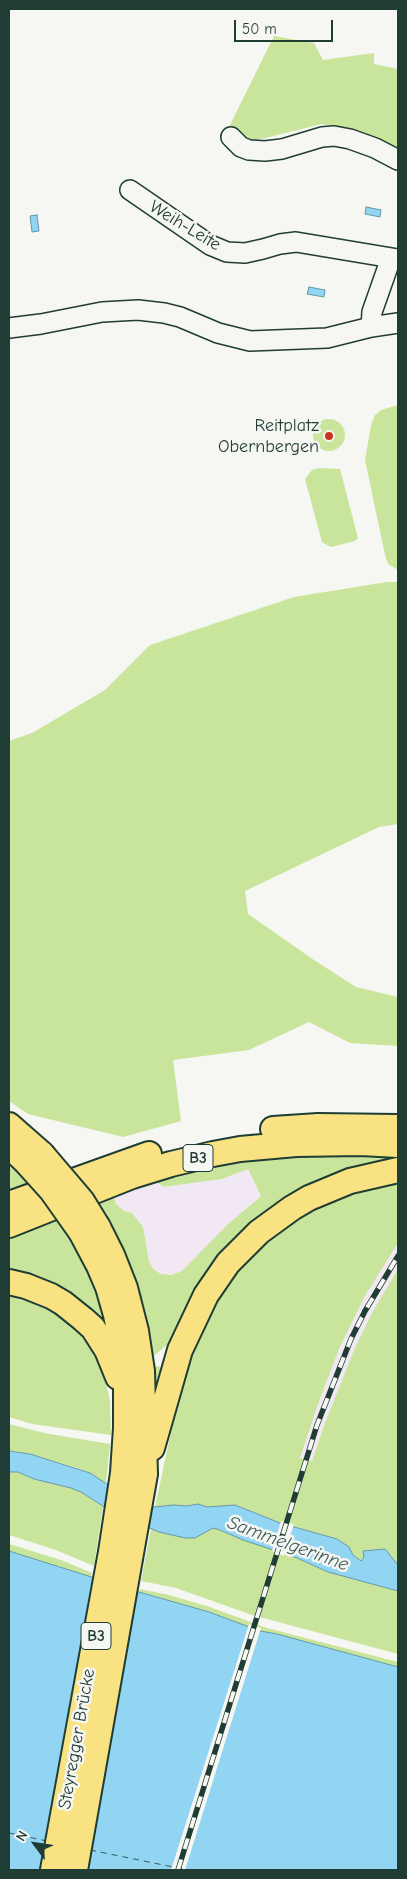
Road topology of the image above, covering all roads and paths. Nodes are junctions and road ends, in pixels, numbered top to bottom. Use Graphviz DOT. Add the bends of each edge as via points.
graph roads {
  1 [pos="230,137"];
  2 [pos="398,160"];
  3 [pos="130,190"];
  4 [pos="395,258"];
  5 [pos="398,323"];
  6 [pos="371,327"];
  7 [pos="9,328"];
  8 [pos="9,1125"];
  9 [pos="398,1127"];
  10 [pos="398,1145"];
  11 [pos="25,1154"];
  12 [pos="398,1170"];
  13 [pos="9,1204"];
  14 [pos="9,1225"];
  15 [pos="9,1282"];
  16 [pos="144,1405"];
  17 [pos="53,1870"];
  18 [pos="74,1870"];
  1 -- 2 [label="street" via="241,147 266,152 334,136 375,148"];
  3 -- 4 [label="street, Weih-Leite" via="210,245 228,252 296,242"];
  4 -- 6 [label="street, Weih-Leite" via="376,296"];
  5 -- 6 [label="street"];
  6 -- 7 [label="street" via="327,338 250,341 218,333 164,312 138,310 102,312"];
  8 -- 11 [label="main road, B3"];
  9 -- 13 [label="main road, B3" via="292,1128 209,1139 130,1159"];
  10 -- 14 [label="main road, B3" via="296,1144 213,1154 132,1176"];
  11 -- 16 [label="main road, B3, bridge" via="74,1190 89,1229 119,1270 140,1352"];
  12 -- 16 [label="main road, B3" via="350,1181 309,1198 274,1220 242,1247 217,1277 180,1350"];
  15 -- 16 [label="main road" via="51,1296 84,1318"];
  16 -- 17 [label="main road, Steyregger Brücke / B3" via="123,1473"];
  16 -- 18 [label="main road, Steyregger Brücke / B3" via="145,1474"];
}
